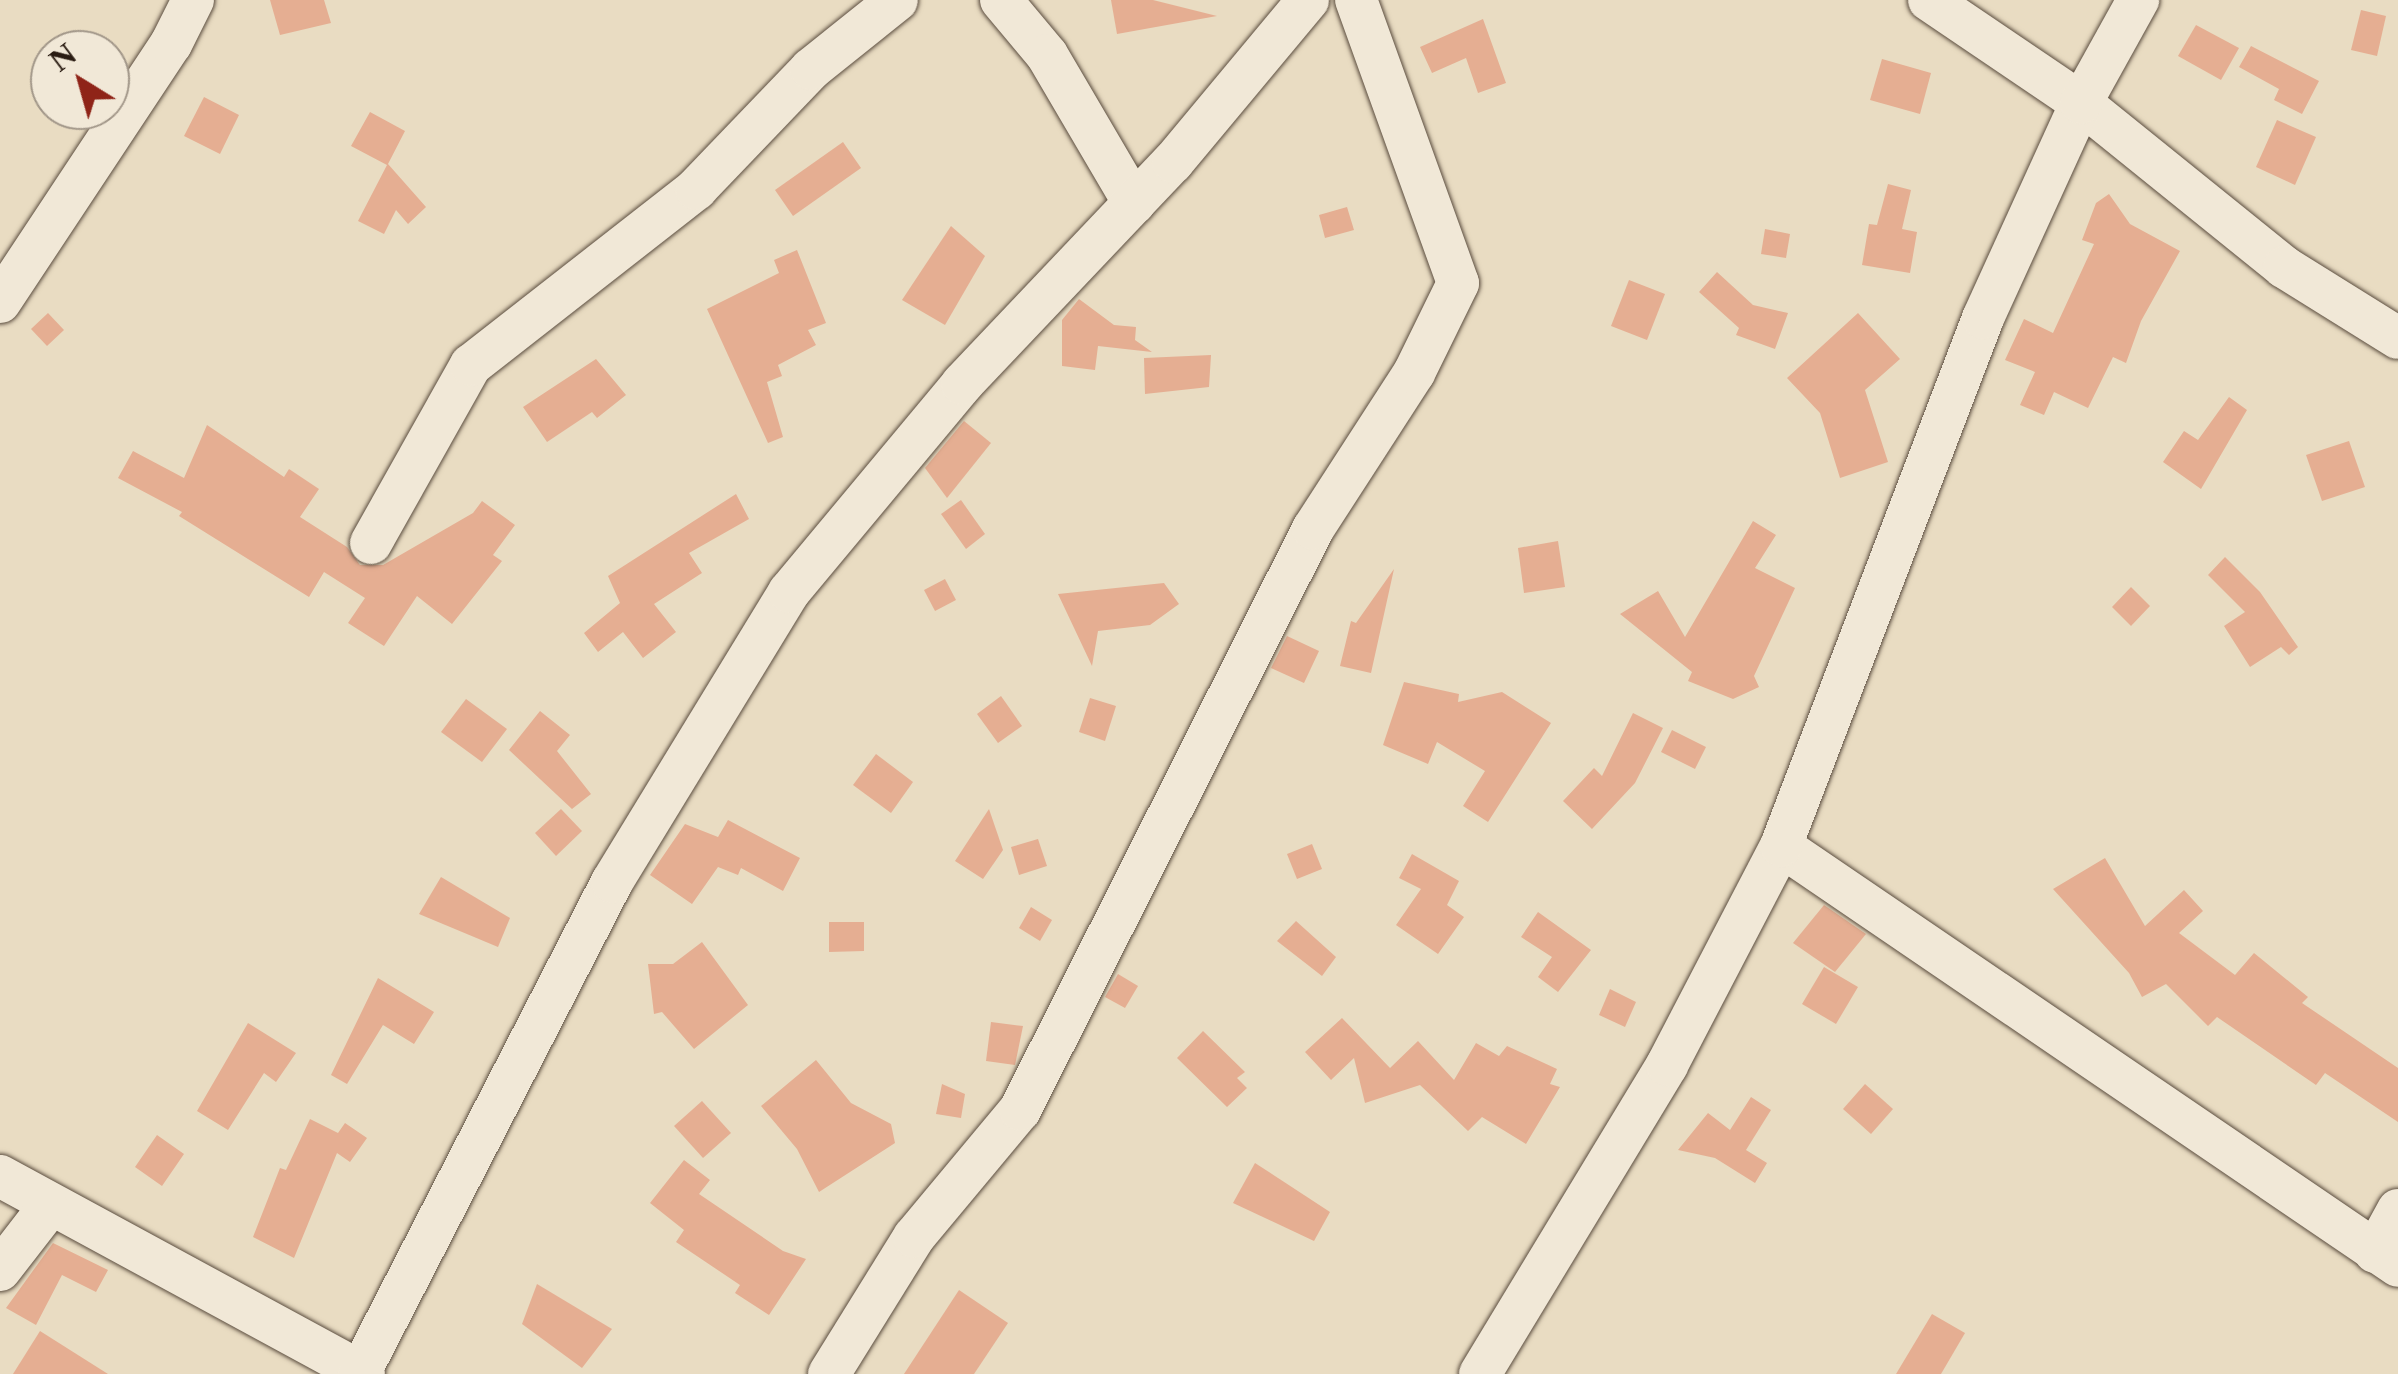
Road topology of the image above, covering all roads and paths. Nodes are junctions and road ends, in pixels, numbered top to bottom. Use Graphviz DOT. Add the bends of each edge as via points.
graph roads {
  1 [pos="193,0"];
  2 [pos="897,0"];
  3 [pos="1001,0"];
  4 [pos="1308,0"];
  5 [pos="1356,0"];
  6 [pos="1929,0"];
  7 [pos="2138,0"];
  8 [pos="2081,103"];
  9 [pos="1134,203"];
  10 [pos="0,302"];
  11 [pos="2398,338"];
  12 [pos="370,543"];
  13 [pos="1780,846"];
  14 [pos="0,1176"];
  15 [pos="48,1208"];
  16 [pos="2398,1210"];
  17 [pos="2386,1259"];
  18 [pos="0,1270"];
  19 [pos="361,1373"];
  20 [pos="829,1374"];
  21 [pos="1480,1374"];
  1 -- 10 [label="street" via="172,44"];
  2 -- 12 [label="street" via="811,70 696,189 471,365"];
  3 -- 9 [label="street" via="1048,54"];
  4 -- 9 [label="street"];
  5 -- 20 [label="street" via="1458,282 1414,373 1314,529 1020,1110 914,1237"];
  6 -- 8 [label="street"];
  7 -- 8 [label="street"];
  8 -- 11 [label="street" via="2284,266"];
  8 -- 13 [label="street" via="1982,318"];
  9 -- 19 [label="street" via="962,384 789,592 612,882"];
  13 -- 17 [label="street"];
  13 -- 21 [label="street" via="1667,1065"];
  14 -- 15 [label="street"];
  15 -- 18 [label="street"];
  15 -- 19 [label="street"];
  16 -- 17 [label="street"];
}
